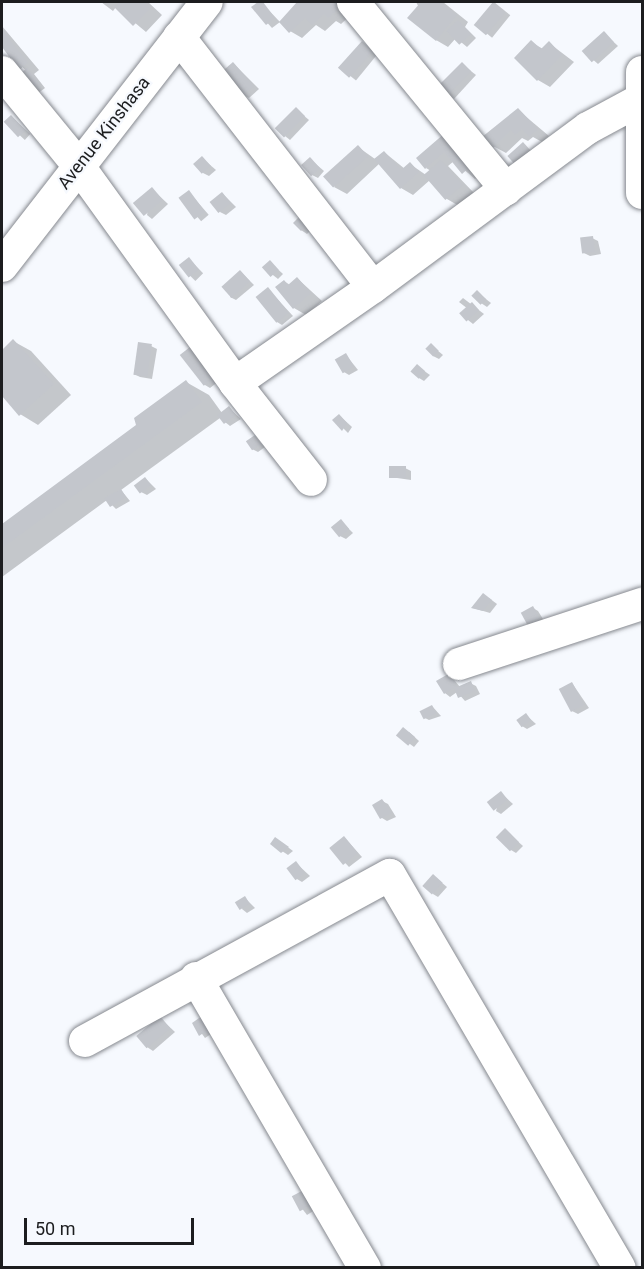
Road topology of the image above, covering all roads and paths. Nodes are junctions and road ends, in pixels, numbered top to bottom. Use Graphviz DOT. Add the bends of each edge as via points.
graph roads {
  1 [pos="207,2"];
  2 [pos="353,2"];
  3 [pos="179,37"];
  4 [pos="2,72"];
  5 [pos="641,86"];
  6 [pos="78,165"];
  7 [pos="506,189"];
  8 [pos="642,193"];
  9 [pos="2,266"];
  10 [pos="373,287"];
  11 [pos="235,383"];
  12 [pos="311,480"];
  13 [pos="642,604"];
  14 [pos="459,664"];
  15 [pos="196,978"];
  16 [pos="85,1041"];
  17 [pos="364,1268"];
  18 [pos="620,1268"];
  1 -- 3 [label="street, Avenue Kinshasa"];
  2 -- 7 [label="street"];
  3 -- 6 [label="street, Avenue Kinshasa"];
  3 -- 10 [label="street"];
  4 -- 6 [label="street"];
  5 -- 7 [label="street"];
  5 -- 8 [label="street"];
  6 -- 9 [label="street, Avenue Kinshasa"];
  6 -- 11 [label="street"];
  7 -- 10 [label="street"];
  10 -- 11 [label="street"];
  11 -- 12 [label="street"];
  13 -- 14 [label="street"];
  15 -- 16 [label="street"];
  15 -- 17 [label="street"];
  15 -- 18 [label="street" via="390,875"];
}
